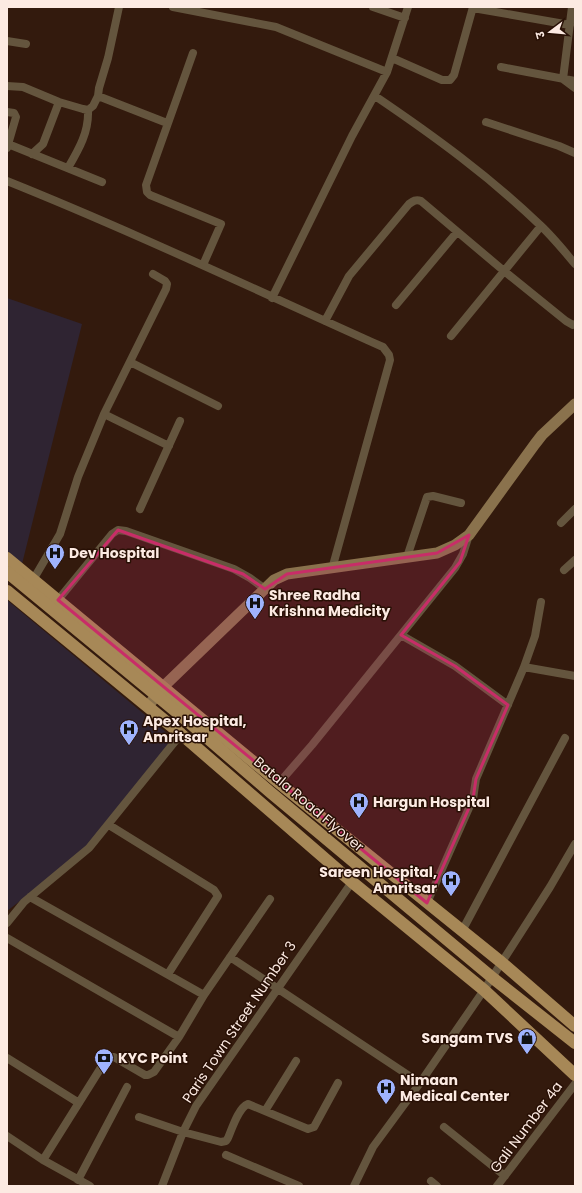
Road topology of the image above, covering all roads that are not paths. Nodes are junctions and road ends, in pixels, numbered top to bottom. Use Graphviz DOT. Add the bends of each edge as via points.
graph roads {
  1 [pos="119,7"];
  2 [pos="173,7"];
  3 [pos="373,7"];
  4 [pos="408,7"];
  5 [pos="473,7"];
  6 [pos="572,7"];
  7 [pos="405,18"];
  8 [pos="570,25"];
  9 [pos="7,41"];
  10 [pos="26,44"];
  11 [pos="193,53"];
  12 [pos="392,58"];
  13 [pos="501,67"];
  14 [pos="387,72"];
  15 [pos="563,79"];
  16 [pos="575,81"];
  17 [pos="7,86"];
  18 [pos="575,88"];
  19 [pos="98,96"];
  20 [pos="375,96"];
  21 [pos="59,102"];
  22 [pos="88,110"];
  23 [pos="7,112"];
  24 [pos="486,122"];
  25 [pos="167,124"];
  26 [pos="8,146"];
  27 [pos="575,152"];
  28 [pos="32,154"];
  29 [pos="68,168"];
  30 [pos="7,181"];
  31 [pos="102,182"];
  32 [pos="541,226"];
  33 [pos="457,232"];
  34 [pos="575,264"];
  35 [pos="203,265"];
  36 [pos="504,271"];
  37 [pos="153,274"];
  38 [pos="272,298"];
  39 [pos="396,305"];
  40 [pos="326,321"];
  41 [pos="575,324"];
  42 [pos="451,336"];
  43 [pos="130,362"];
  44 [pos="575,404"];
  45 [pos="218,406"];
  46 [pos="104,414"];
  47 [pos="180,421"];
  48 [pos="169,446"];
  49 [pos="461,503"];
  50 [pos="140,509"];
  51 [pos="575,509"];
  52 [pos="561,523"];
  53 [pos="469,535"];
  54 [pos="407,557"];
  55 [pos="7,558"];
  56 [pos="575,560"];
  57 [pos="332,569"];
  58 [pos="564,570"];
  59 [pos="7,572"];
  60 [pos="33,580"];
  61 [pos="265,589"];
  62 [pos="7,591"];
  63 [pos="58,600"];
  64 [pos="541,602"];
  65 [pos="401,635"];
  66 [pos="524,667"];
  67 [pos="575,676"];
  68 [pos="163,687"];
  69 [pos="508,705"];
  70 [pos="148,706"];
  71 [pos="181,734"];
  72 [pos="566,738"];
  73 [pos="279,783"];
  74 [pos="109,825"];
  75 [pos="575,844"];
  76 [pos="352,882"];
  77 [pos="30,897"];
  78 [pos="270,899"];
  79 [pos="427,904"];
  80 [pos="7,923"];
  81 [pos="462,931"];
  82 [pos="7,938"];
  83 [pos="230,957"];
  84 [pos="501,962"];
  85 [pos="168,974"];
  86 [pos="277,988"];
  87 [pos="484,990"];
  88 [pos="204,995"];
  89 [pos="575,1026"];
  90 [pos="179,1037"];
  91 [pos="575,1043"];
  92 [pos="7,1058"];
  93 [pos="296,1062"];
  94 [pos="575,1075"];
  95 [pos="338,1083"];
  96 [pos="420,1083"];
  97 [pos="575,1084"];
  98 [pos="127,1087"];
  99 [pos="79,1103"];
  100 [pos="265,1111"];
  101 [pos="139,1118"];
  102 [pos="444,1127"];
  103 [pos="183,1132"];
  104 [pos="7,1136"];
  105 [pos="226,1155"];
  106 [pos="43,1160"];
  107 [pos="505,1176"];
  108 [pos="78,1180"];
  109 [pos="90,1186"];
  110 [pos="162,1186"];
  111 [pos="299,1186"];
  112 [pos="354,1186"];
  113 [pos="497,1186"];
  1 -- 19 [label="street"];
  2 -- 14 [label="street" via="276,27"];
  3 -- 7 [label="street"];
  4 -- 7 [label="street"];
  5 -- 8 [label="street"];
  5 -- 12 [label="street" via="454,75 450,80 442,80"];
  6 -- 8 [label="street"];
  7 -- 12 [label="street"];
  8 -- 15 [label="street"];
  9 -- 10 [label="street"];
  11 -- 25 [label="street"];
  12 -- 14 [label="street"];
  13 -- 15 [label="street"];
  14 -- 20 [label="street"];
  15 -- 16 [label="street"];
  15 -- 18 [label="street"];
  17 -- 21 [label="street" via="23,87"];
  19 -- 22 [label="street"];
  19 -- 25 [label="street"];
  20 -- 32 [label="street" via="470,163"];
  20 -- 38 [label="street" via="352,136"];
  21 -- 22 [label="street"];
  21 -- 28 [label="street" via="43,144"];
  22 -- 29 [label="street" via="85,135"];
  23 -- 26 [label="street" via="14,113 16,117"];
  24 -- 27 [label="street"];
  25 -- 35 [label="street" via="146,189 150,195 221,224"];
  26 -- 28 [label="street"];
  28 -- 29 [label="street"];
  29 -- 31 [label="street"];
  30 -- 35 [label="street"];
  32 -- 34 [label="street"];
  32 -- 36 [label="street"];
  33 -- 36 [label="street"];
  33 -- 39 [label="street"];
  33 -- 40 [label="street" via="422,201 412,202 348,276"];
  35 -- 38 [label="street"];
  36 -- 41 [label="street" via="566,321"];
  36 -- 42 [label="street"];
  37 -- 43 [label="street" via="165,281 167,286"];
  38 -- 40 [label="street"];
  40 -- 57 [label="street" via="383,347 390,360"];
  43 -- 45 [label="street"];
  43 -- 46 [label="street"];
  44 -- 53 [label="street" via="539,440"];
  46 -- 48 [label="street"];
  46 -- 60 [label="street" via="78,477 60,534"];
  47 -- 48 [label="street"];
  48 -- 50 [label="street"];
  49 -- 54 [label="street" via="433,496 427,498"];
  51 -- 52 [label="street"];
  53 -- 54 [label="street" via="447,550"];
  53 -- 65 [label="street" via="460,562"];
  54 -- 57 [label="street"];
  55 -- 60 [label="main road"];
  56 -- 58 [label="street"];
  57 -- 61 [label="street" via="287,574 274,580"];
  59 -- 91 [label="main road, Batala Road Flyover, bridge" via="494,979"];
  60 -- 63 [label="main road"];
  61 -- 63 [label="street" via="234,569 118,530"];
  61 -- 68 [label="street"];
  62 -- 70 [label="main road"];
  63 -- 68 [label="main road"];
  64 -- 66 [label="street" via="535,636"];
  65 -- 69 [label="street" via="455,666"];
  65 -- 73 [label="street"];
  66 -- 67 [label="street"];
  66 -- 69 [label="street"];
  68 -- 70 [label="street"];
  68 -- 73 [label="main road"];
  69 -- 79 [label="street" via="476,779 474,799"];
  70 -- 71 [label="main road"];
  71 -- 74 [label="street"];
  71 -- 76 [label="main road"];
  72 -- 81 [label="street"];
  73 -- 79 [label="main road"];
  74 -- 77 [label="street" via="89,848"];
  74 -- 85 [label="street" via="214,890 218,896"];
  75 -- 84 [label="street" via="550,888"];
  76 -- 86 [label="street, Paris Town Street Number 3"];
  76 -- 87 [label="main road"];
  77 -- 80 [label="street"];
  77 -- 85 [label="street"];
  78 -- 83 [label="street"];
  79 -- 81 [label="main road"];
  81 -- 84 [label="main road"];
  82 -- 90 [label="street"];
  83 -- 86 [label="street"];
  83 -- 88 [label="street"];
  84 -- 87 [label="street"];
  84 -- 89 [label="main road"];
  85 -- 88 [label="street"];
  86 -- 96 [label="street"];
  86 -- 103 [label="street, Paris Town Street Number 3" via="196,1106"];
  87 -- 94 [label="main road"];
  87 -- 96 [label="street"];
  88 -- 90 [label="street"];
  90 -- 99 [label="street" via="154,1072 148,1076 114,1057 108,1058"];
  92 -- 99 [label="street"];
  93 -- 100 [label="street"];
  95 -- 100 [label="street" via="314,1126 308,1129"];
  96 -- 112 [label="street" via="373,1147"];
  97 -- 107 [label="street, Gali Number 4a"];
  98 -- 108 [label="street"];
  99 -- 106 [label="street"];
  100 -- 103 [label="street" via="245,1105 224,1142"];
  101 -- 103 [label="street"];
  102 -- 107 [label="street"];
  103 -- 110 [label="street, Paris Town Street Number 3"];
  104 -- 106 [label="street"];
  105 -- 111 [label="street"];
  106 -- 108 [label="street"];
  107 -- 113 [label="street, Gali Number 4a"];
  108 -- 109 [label="street"];
}
